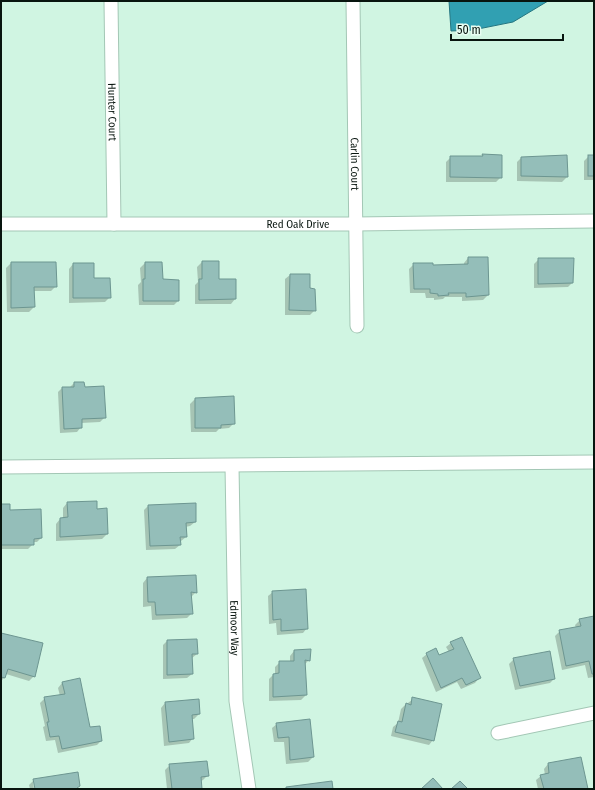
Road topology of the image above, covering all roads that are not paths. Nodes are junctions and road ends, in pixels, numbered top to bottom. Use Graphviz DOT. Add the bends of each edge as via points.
graph roads {
  1 [pos="112,1"];
  2 [pos="353,1"];
  3 [pos="594,221"];
  4 [pos="1,224"];
  5 [pos="114,224"];
  6 [pos="355,224"];
  7 [pos="357,326"];
  8 [pos="594,462"];
  9 [pos="232,466"];
  10 [pos="1,467"];
  11 [pos="594,713"];
  12 [pos="498,733"];
  13 [pos="249,789"];
  1 -- 5 [label="street, Hunter Court"];
  2 -- 6 [label="street, Carlin Court"];
  3 -- 6 [label="street, Red Oak Drive"];
  4 -- 5 [label="street, Red Oak Drive"];
  5 -- 6 [label="street, Red Oak Drive"];
  6 -- 7 [label="street, Carlin Court"];
  8 -- 9 [label="street"];
  9 -- 10 [label="street"];
  9 -- 13 [label="street, Edmoor Way" via="236,700"];
  11 -- 12 [label="street"];
}
